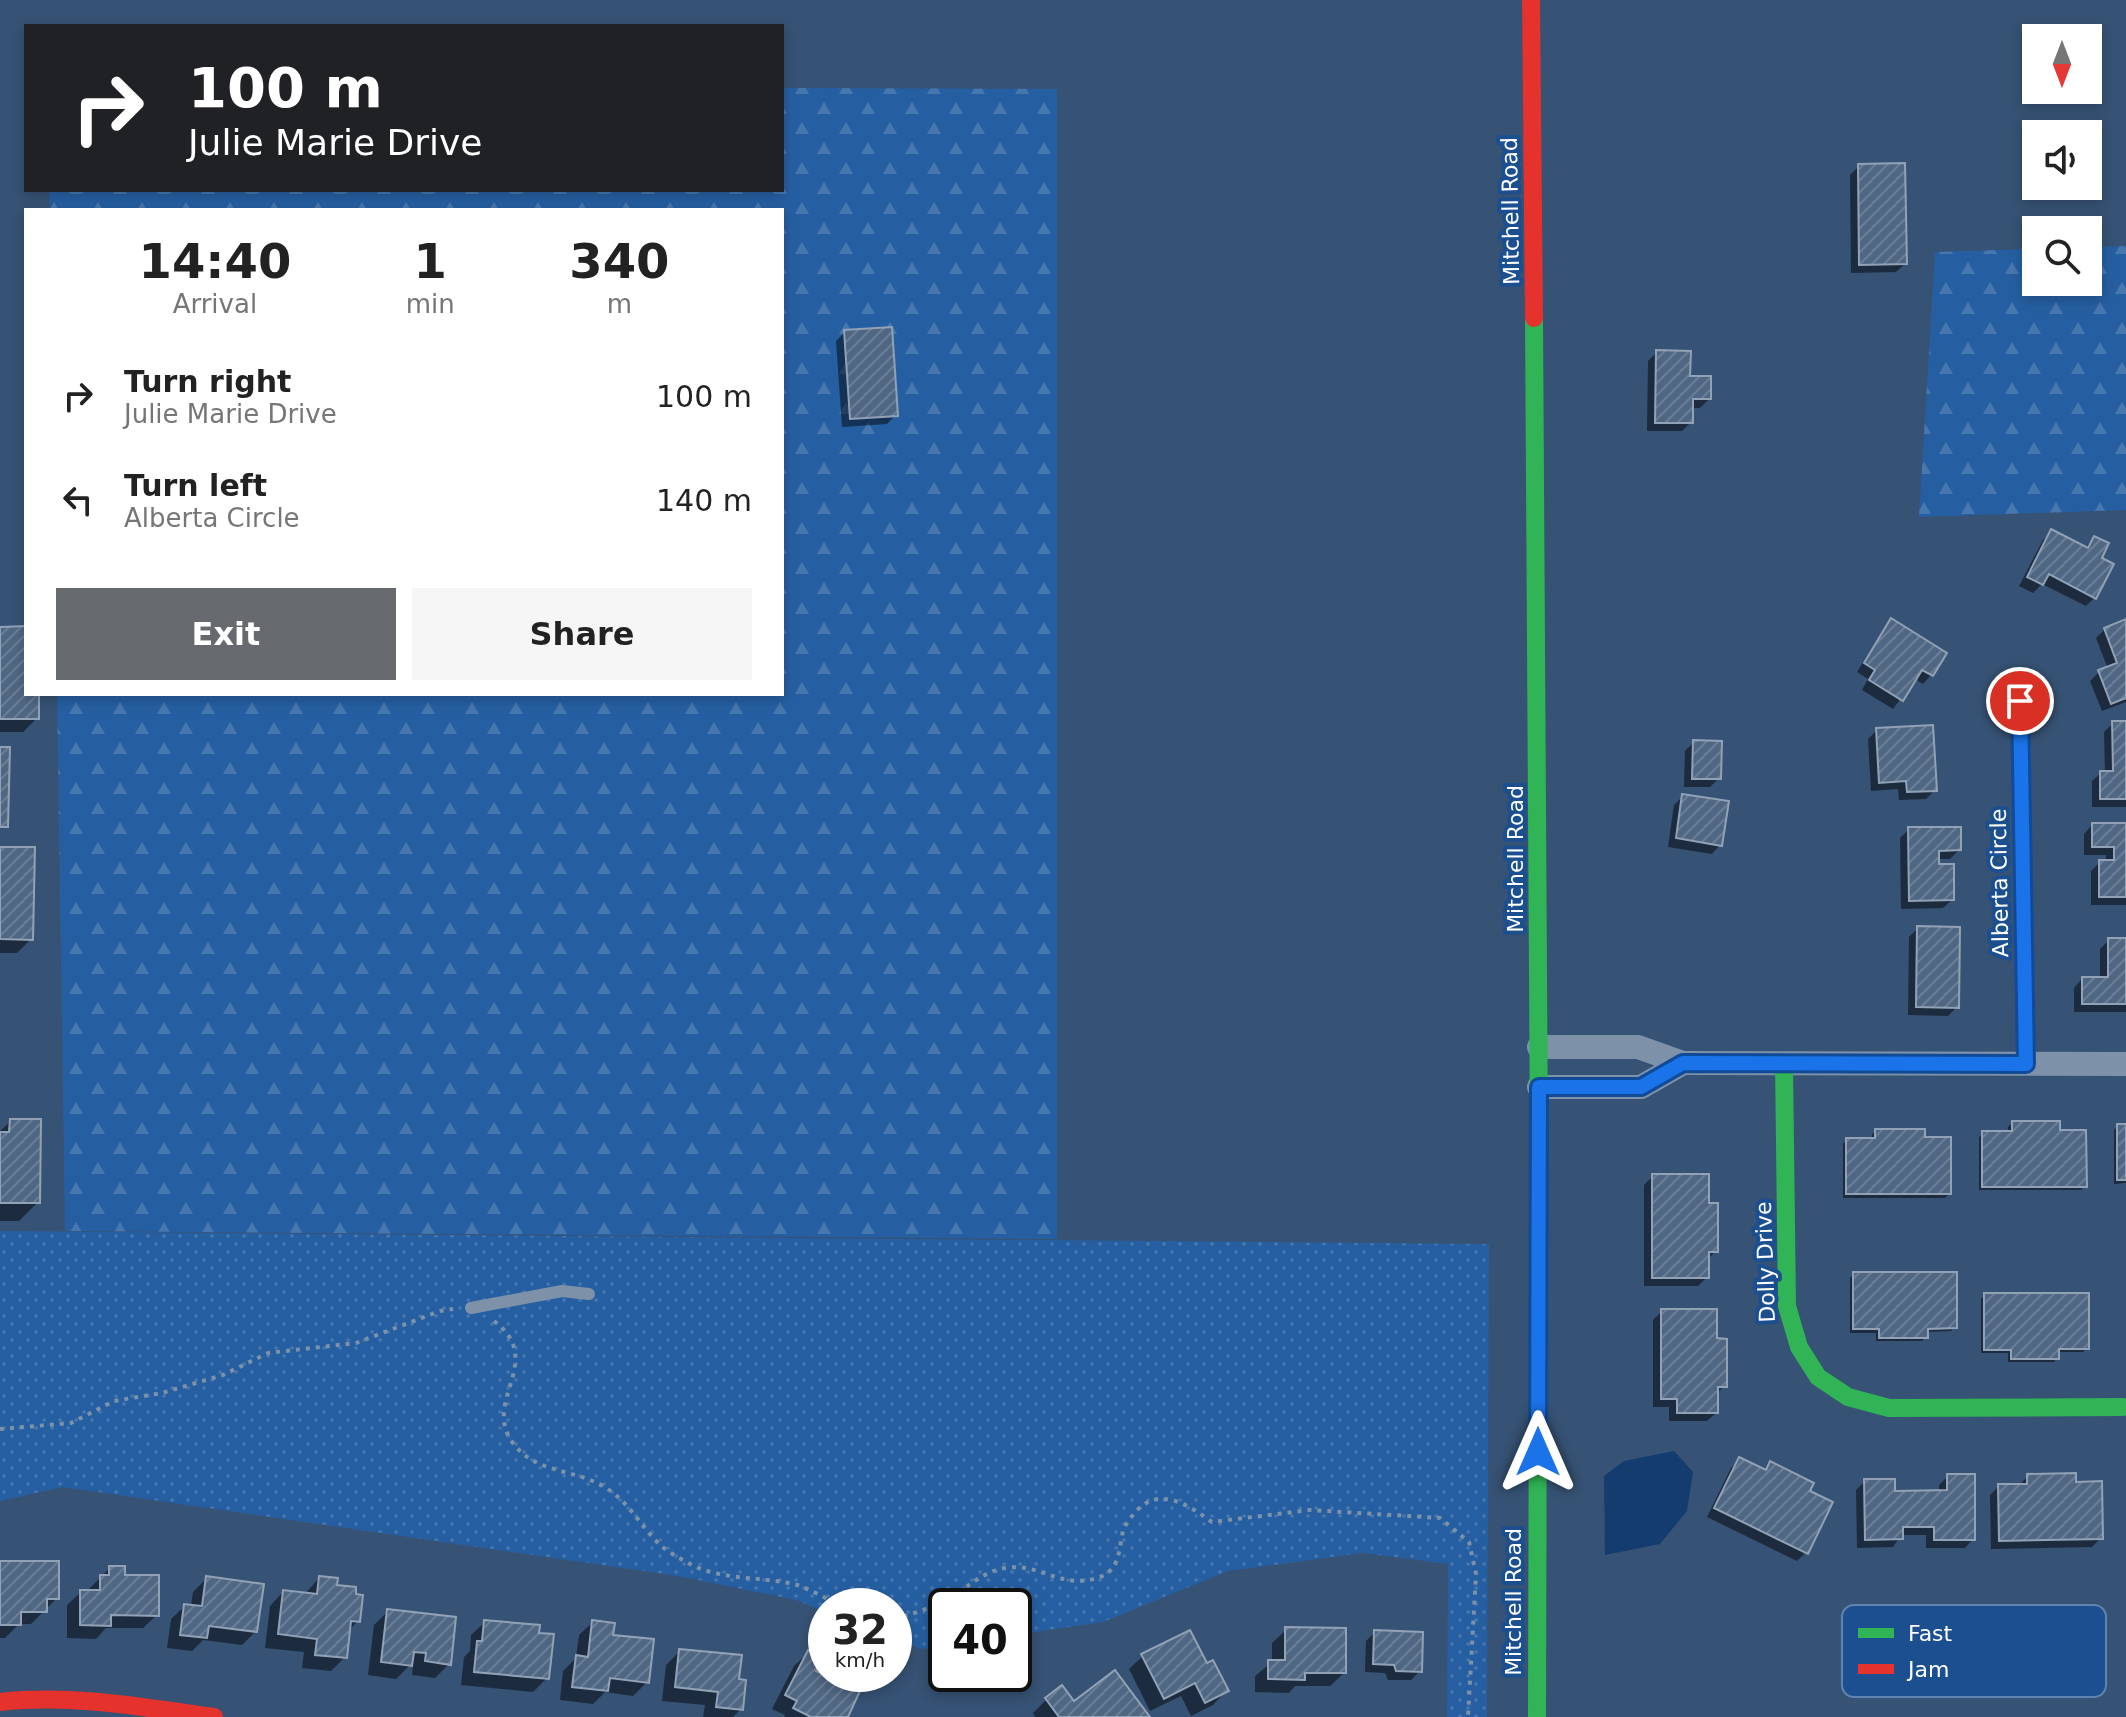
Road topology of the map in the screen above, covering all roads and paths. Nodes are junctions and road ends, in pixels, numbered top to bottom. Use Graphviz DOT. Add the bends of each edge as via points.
graph roads {
  1 [pos="1531,0"];
  2 [pos="2020,701"];
  3 [pos="1539,1047"];
  4 [pos="1683,1063"];
  5 [pos="1784,1063"];
  6 [pos="2026,1064"];
  7 [pos="2126,1064"];
  8 [pos="1539,1087"];
  9 [pos="589,1294"];
  10 [pos="471,1308"];
  11 [pos="2123,1407"];
  12 [pos="0,1429"];
  13 [pos="808,1590"];
  14 [pos="912,1615"];
  15 [pos="0,1702"];
  16 [pos="203,1716"];
  17 [pos="1468,1717"];
  18 [pos="1537,1717"];
  1 -- 3 [label="street, Mitchell Road"];
  2 -- 6 [label="street, Alberta Circle"];
  3 -- 4 [label="street" via="1638,1047"];
  3 -- 8 [label="street, Mitchell Road"];
  4 -- 5 [label="street"];
  4 -- 8 [label="street" via="1641,1087"];
  5 -- 6 [label="street"];
  5 -- 11 [label="street, Dolly Drive" via="1787,1306 1799,1353 1816,1376 1860,1405 1889,1408"];
  6 -- 7 [label="street"];
  8 -- 18 [label="street, Mitchell Road"];
  9 -- 10 [label="lane" via="562,1291"];
  10 -- 12 [label="path" via="440,1311 356,1343 268,1353 207,1379 114,1401 71,1423"];
  10 -- 13 [label="path" via="508,1332 514,1345 515,1365 502,1419 515,1447 550,1469 611,1490 658,1543 694,1566"];
  14 -- 17 [label="path" via="1003,1568 1019,1567 1074,1583 1103,1576 1119,1559 1124,1527 1139,1508 1166,1497 1212,1522 1310,1510 1440,1518 1469,1542 1476,1574"];
  15 -- 16 [label="street" via="96,1701"];
}
